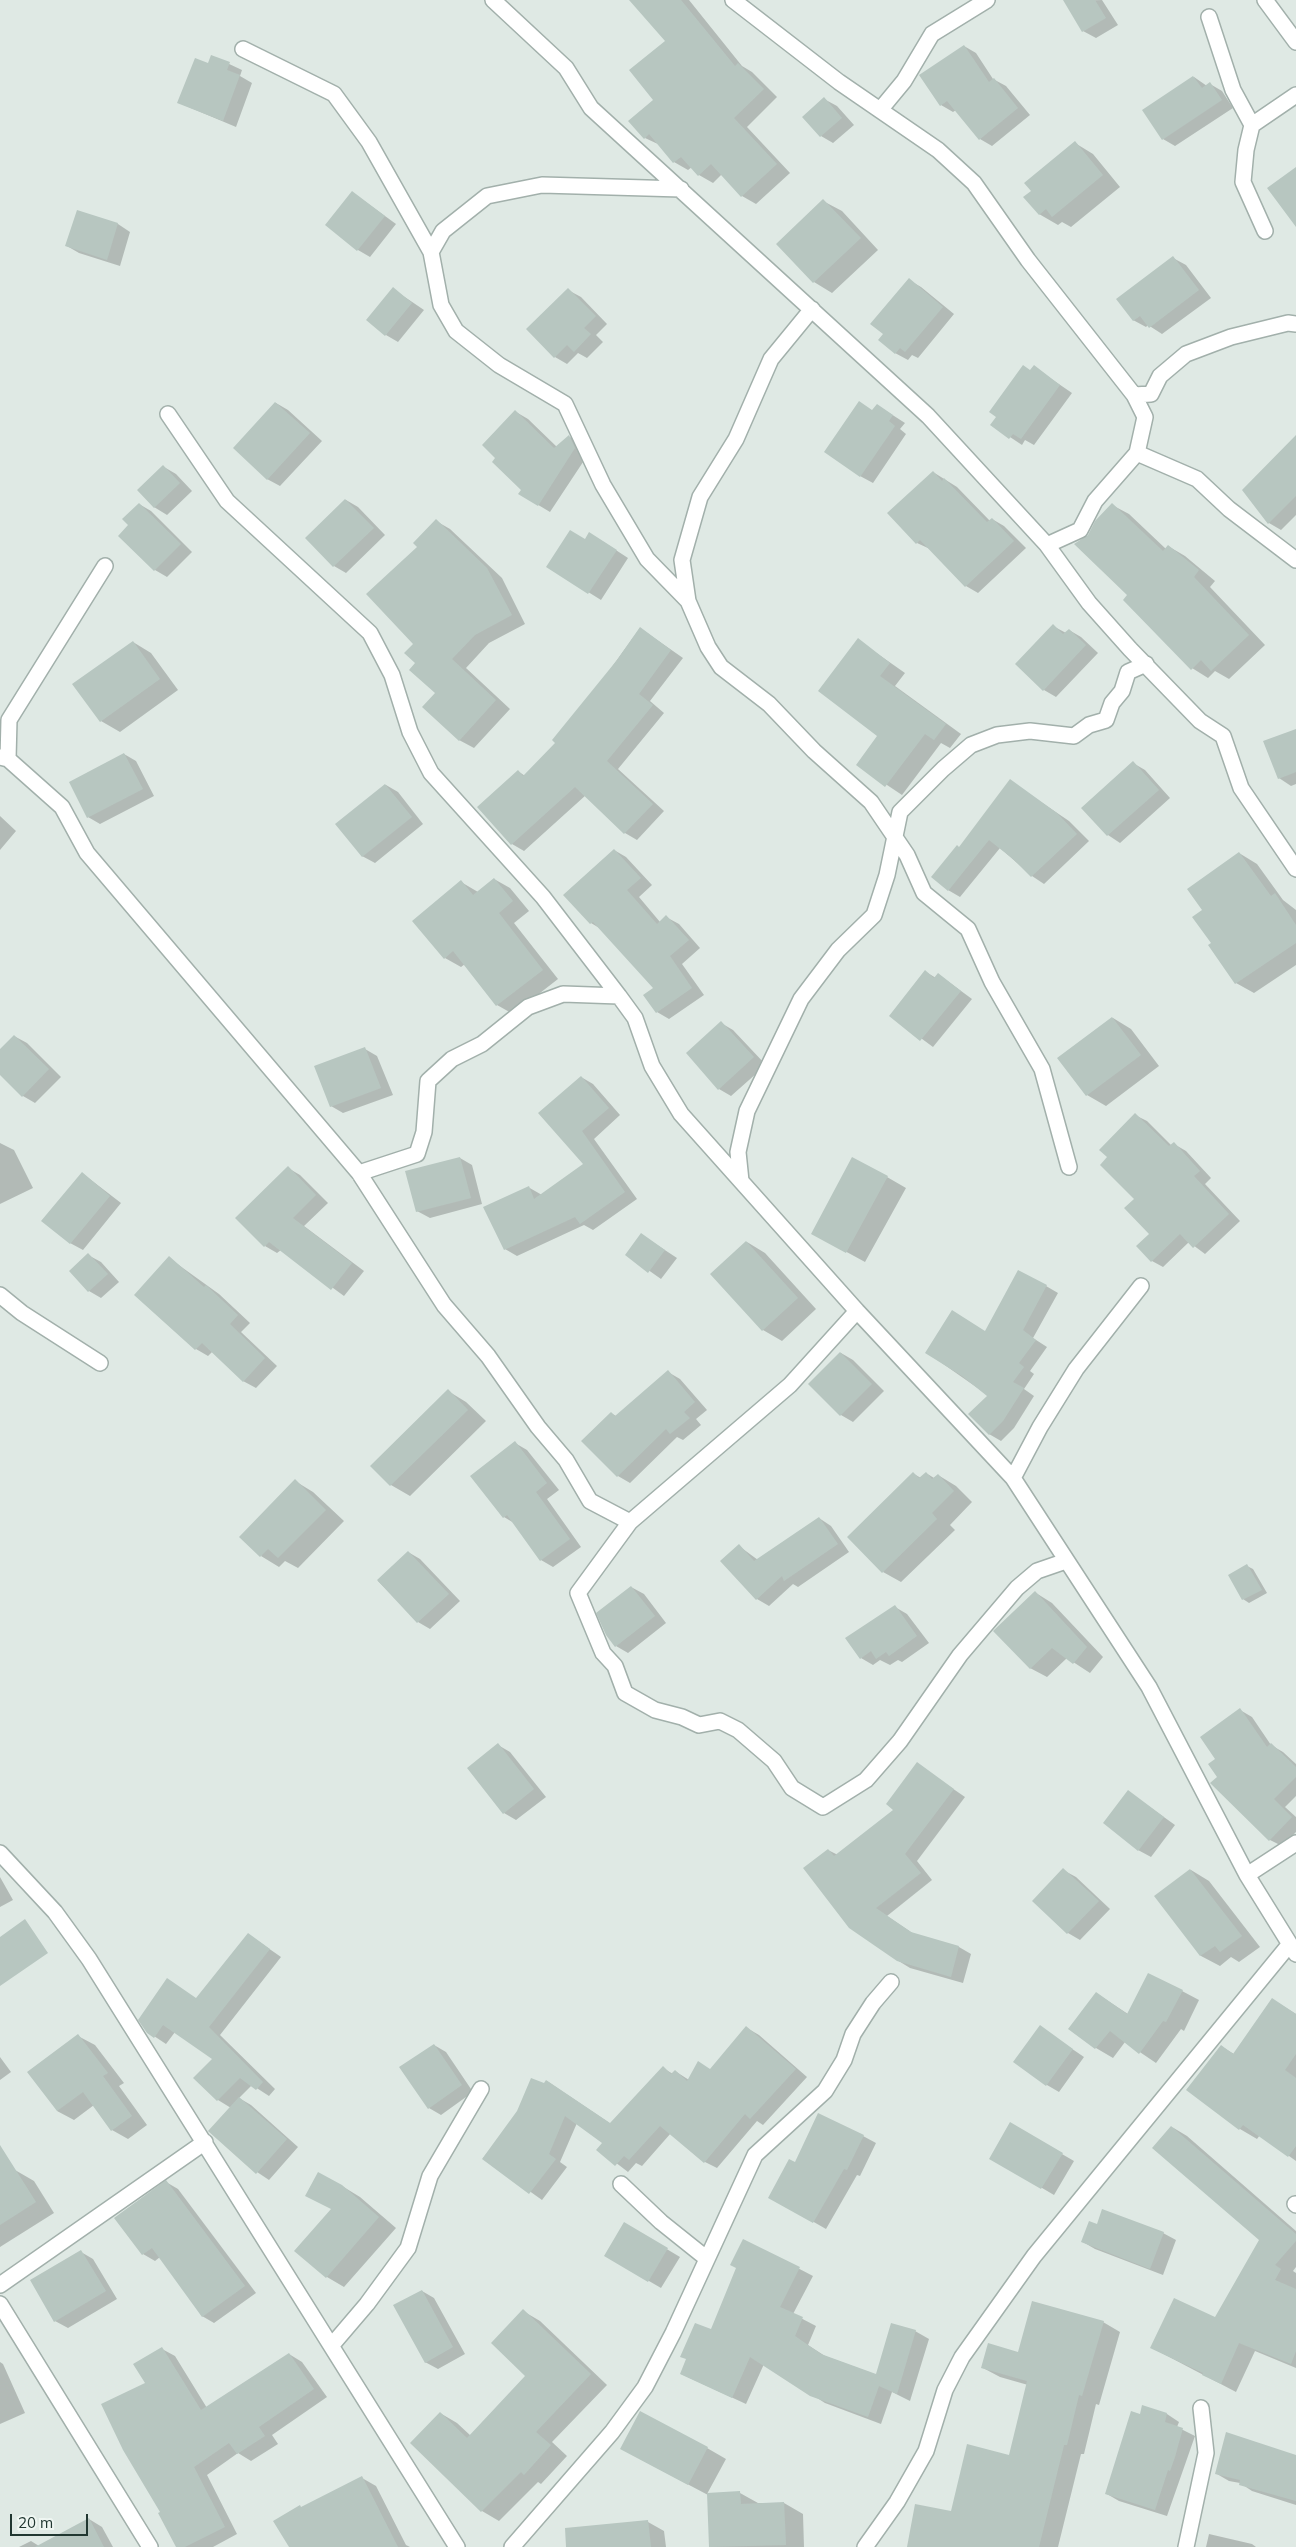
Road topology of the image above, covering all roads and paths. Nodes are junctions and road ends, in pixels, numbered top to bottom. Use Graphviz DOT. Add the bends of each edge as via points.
graph roads {
  1 [pos="493,0"];
  2 [pos="733,0"];
  3 [pos="988,0"];
  4 [pos="1265,0"];
  5 [pos="1210,17"];
  6 [pos="1296,42"];
  7 [pos="243,49"];
  8 [pos="1296,95"];
  9 [pos="880,110"];
  10 [pos="1252,126"];
  11 [pos="681,189"];
  12 [pos="1265,231"];
  13 [pos="431,252"];
  14 [pos="812,309"];
  15 [pos="1296,324"];
  16 [pos="1134,395"];
  17 [pos="168,414"];
  18 [pos="1137,453"];
  19 [pos="1048,545"];
  20 [pos="1296,560"];
  21 [pos="105,566"];
  22 [pos="688,601"];
  23 [pos="1146,664"];
  24 [pos="4,758"];
  25 [pos="894,837"];
  26 [pos="1296,869"];
  27 [pos="619,996"];
  28 [pos="1069,1168"];
  29 [pos="359,1173"];
  30 [pos="741,1181"];
  31 [pos="1140,1286"];
  32 [pos="0,1295"];
  33 [pos="856,1311"];
  34 [pos="100,1363"];
  35 [pos="1014,1478"];
  36 [pos="630,1522"];
  37 [pos="1066,1561"];
  38 [pos="1296,1843"];
  39 [pos="0,1853"];
  40 [pos="1247,1875"];
  41 [pos="1293,1950"];
  42 [pos="891,1982"];
  43 [pos="480,2089"];
  44 [pos="205,2142"];
  45 [pos="621,2184"];
  46 [pos="706,2258"];
  47 [pos="0,2285"];
  48 [pos="0,2304"];
  49 [pos="332,2345"];
  50 [pos="1201,2408"];
  51 [pos="150,2547"];
  52 [pos="458,2547"];
  53 [pos="512,2547"];
  54 [pos="865,2547"];
  55 [pos="1186,2547"];
  1 -- 11 [label="street" via="566,68 591,108"];
  2 -- 9 [label="street"];
  3 -- 9 [label="street" via="932,34 904,81"];
  4 -- 6 [label="street"];
  5 -- 10 [label="street" via="1233,90"];
  7 -- 13 [label="street" via="334,94 369,142"];
  8 -- 10 [label="street"];
  9 -- 16 [label="street" via="938,150 974,183 1028,260"];
  10 -- 12 [label="street" via="1243,182"];
  11 -- 13 [label="street" via="542,184 487,196 443,231"];
  11 -- 14 [label="street"];
  13 -- 22 [label="street" via="440,306 456,331 500,365 565,404 603,485 647,559"];
  14 -- 19 [label="street" via="928,416"];
  14 -- 22 [label="street" via="771,359 736,439 700,498 682,560"];
  15 -- 16 [label="street" via="1288,323 1231,337 1186,354 1160,376 1151,394"];
  16 -- 18 [label="street" via="1145,417"];
  17 -- 27 [label="street" via="227,501 370,633 392,675 410,732 431,773 543,897"];
  18 -- 19 [label="street" via="1095,501 1080,530"];
  18 -- 20 [label="street" via="1197,479"];
  19 -- 23 [label="street" via="1089,603"];
  21 -- 24 [label="street" via="9,720"];
  22 -- 25 [label="street" via="708,647 721,667 769,704 814,751 872,802"];
  23 -- 25 [label="street" via="1128,672 1106,720 1090,725 1074,736 1030,731 997,735 971,745 900,812"];
  23 -- 26 [label="street" via="1200,720 1223,736 1241,788"];
  24 -- 29 [label="street" via="62,807 87,853"];
  25 -- 28 [label="street" via="907,855 924,893 968,929 992,982 1042,1069"];
  25 -- 30 [label="street" via="887,875 874,915 838,950 801,999 747,1111 738,1152"];
  27 -- 29 [label="street" via="563,994 528,1007 482,1044 452,1059 428,1082 424,1132 417,1154"];
  27 -- 30 [label="street" via="634,1018 652,1066 681,1114"];
  29 -- 36 [label="street" via="444,1304 488,1356 538,1427 566,1460 590,1501"];
  30 -- 33 [label="street"];
  31 -- 35 [label="street" via="1076,1369 1040,1426"];
  32 -- 34 [label="street" via="22,1314"];
  33 -- 35 [label="street"];
  33 -- 36 [label="street" via="790,1385"];
  35 -- 37 [label="street"];
  36 -- 37 [label="street" via="578,1593 604,1653 616,1666 624,1693 655,1710 699,1725 720,1721 738,1730 774,1761 792,1788 823,1807 866,1780 900,1741 960,1655 1017,1588 1037,1572"];
  37 -- 40 [label="street" via="1149,1687"];
  38 -- 40 [label="street"];
  39 -- 44 [label="street" via="55,1912 89,1959"];
  40 -- 41 [label="street"];
  41 -- 54 [label="street" via="1034,2256 962,2358 945,2390 926,2451"];
  42 -- 46 [label="street" via="853,2034 844,2060 825,2091 755,2155"];
  43 -- 49 [label="street" via="430,2176 408,2248"];
  44 -- 47 [label="street"];
  44 -- 49 [label="street"];
  45 -- 46 [label="street"];
  46 -- 53 [label="street" via="674,2333 645,2386 612,2432"];
  48 -- 51 [label="street"];
  49 -- 52 [label="street"];
  50 -- 55 [label="street" via="1206,2454"];
}
